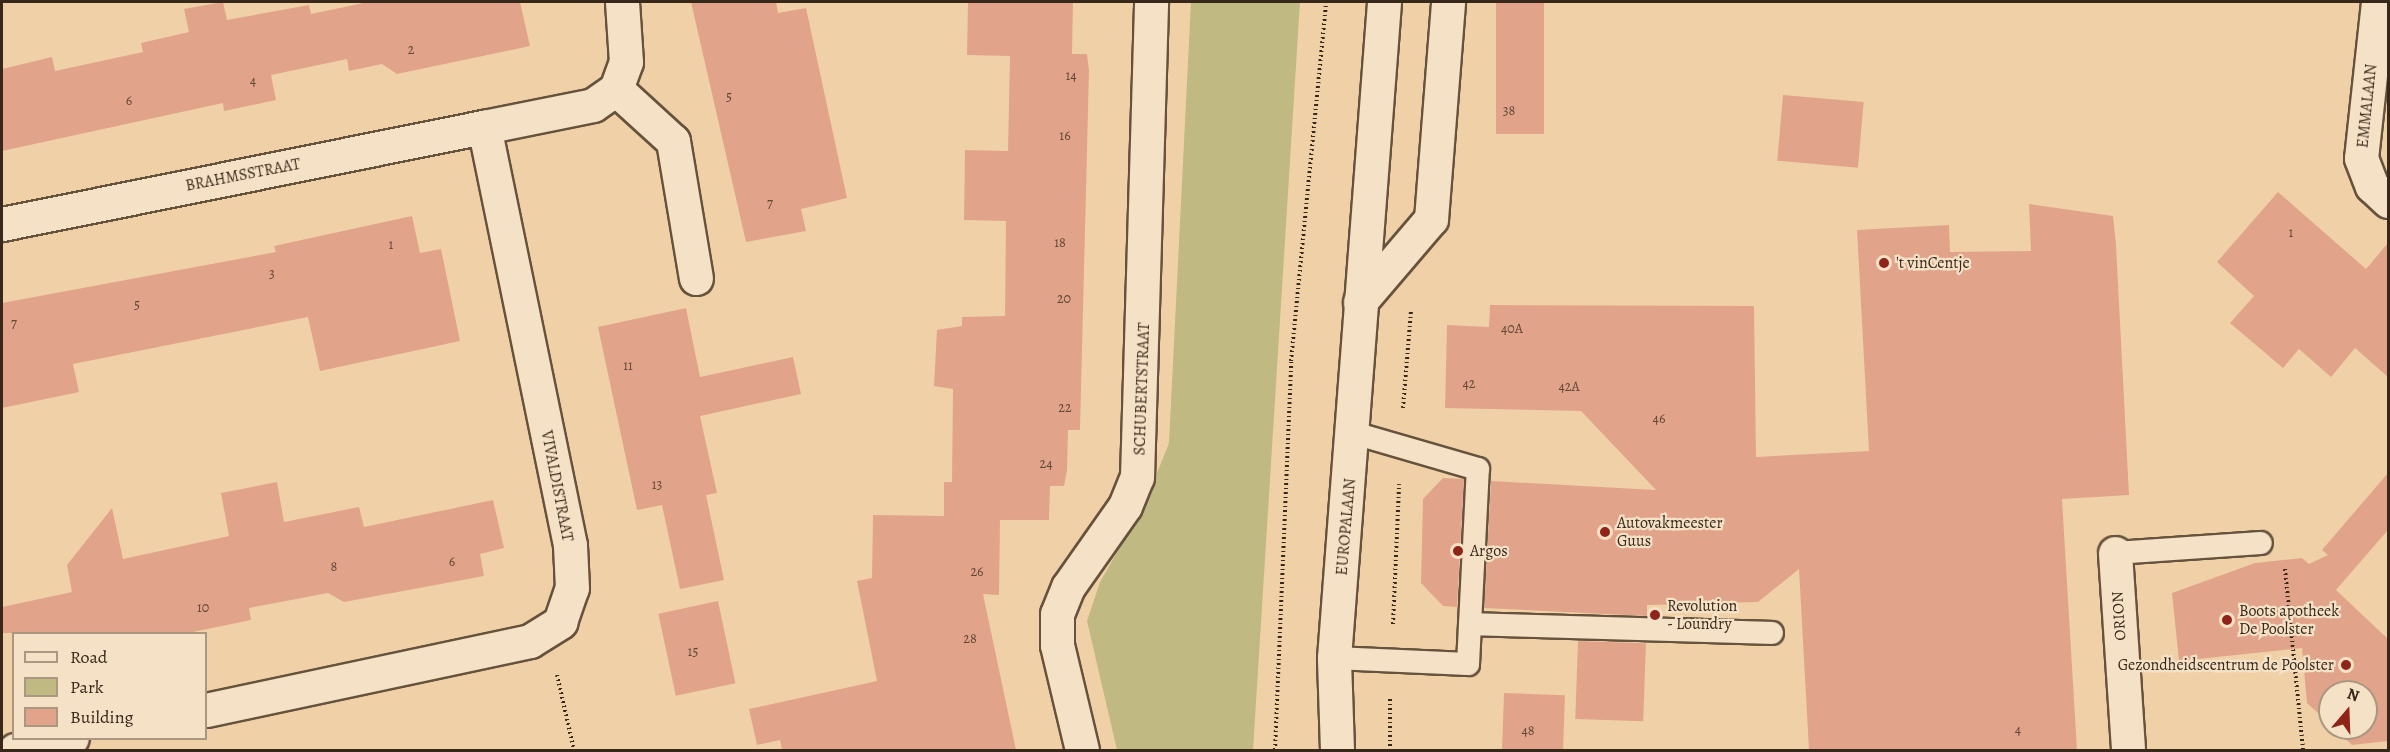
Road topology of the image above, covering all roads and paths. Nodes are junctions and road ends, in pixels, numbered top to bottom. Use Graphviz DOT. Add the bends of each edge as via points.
graph roads {
  1 [pos="622,2"];
  2 [pos="1151,2"];
  3 [pos="1326,2"];
  4 [pos="1384,2"];
  5 [pos="1448,2"];
  6 [pos="2378,2"];
  7 [pos="616,89"];
  8 [pos="484,127"];
  9 [pos="2388,201"];
  10 [pos="2,224"];
  11 [pos="696,278"];
  12 [pos="1360,303"];
  13 [pos="1354,433"];
  14 [pos="2261,543"];
  15 [pos="2115,554"];
  16 [pos="1470,624"];
  17 [pos="547,630"];
  18 [pos="1772,633"];
  19 [pos="1334,658"];
  20 [pos="207,710"];
  21 [pos="62,740"];
  22 [pos="15,750"];
  23 [pos="574,750"];
  24 [pos="1082,750"];
  25 [pos="1275,750"];
  26 [pos="1336,750"];
  27 [pos="2128,750"];
  28 [pos="2303,750"];
  1 -- 7 [label="street" via="626,63"];
  2 -- 24 [label="street, SCHUBERTSTRAAT" via="1137,477 1125,506 1068,587 1057,614 1057,645"];
  3 -- 25 [label="path" via="1292,361"];
  4 -- 12 [label="street, EUROPALAAN"];
  5 -- 12 [label="street" via="1431,219"];
  6 -- 9 [label="street, EMMALAAN" via="2361,158 2372,186"];
  7 -- 8 [label="street" via="593,105"];
  7 -- 11 [label="street" via="674,141"];
  8 -- 10 [label="street, BRAHMSSTRAAT"];
  8 -- 17 [label="street, VIVALDISTRAAT" via="570,545 572,588 560,622"];
  12 -- 13 [label="street, EUROPALAAN"];
  13 -- 16 [label="lane" via="1478,469"];
  13 -- 19 [label="street, EUROPALAAN"];
  14 -- 15 [label="lane"];
  14 -- 28 [label="path" via="2285,561"];
  15 -- 27 [label="street, ORION"];
  16 -- 18 [label="lane"];
  16 -- 19 [label="lane" via="1468,664"];
  17 -- 20 [label="street, VIVALDISTRAAT" via="530,641"];
  17 -- 23 [label="path"];
  19 -- 26 [label="street, EUROPALAAN"];
  21 -- 22 [label="street"];
}
